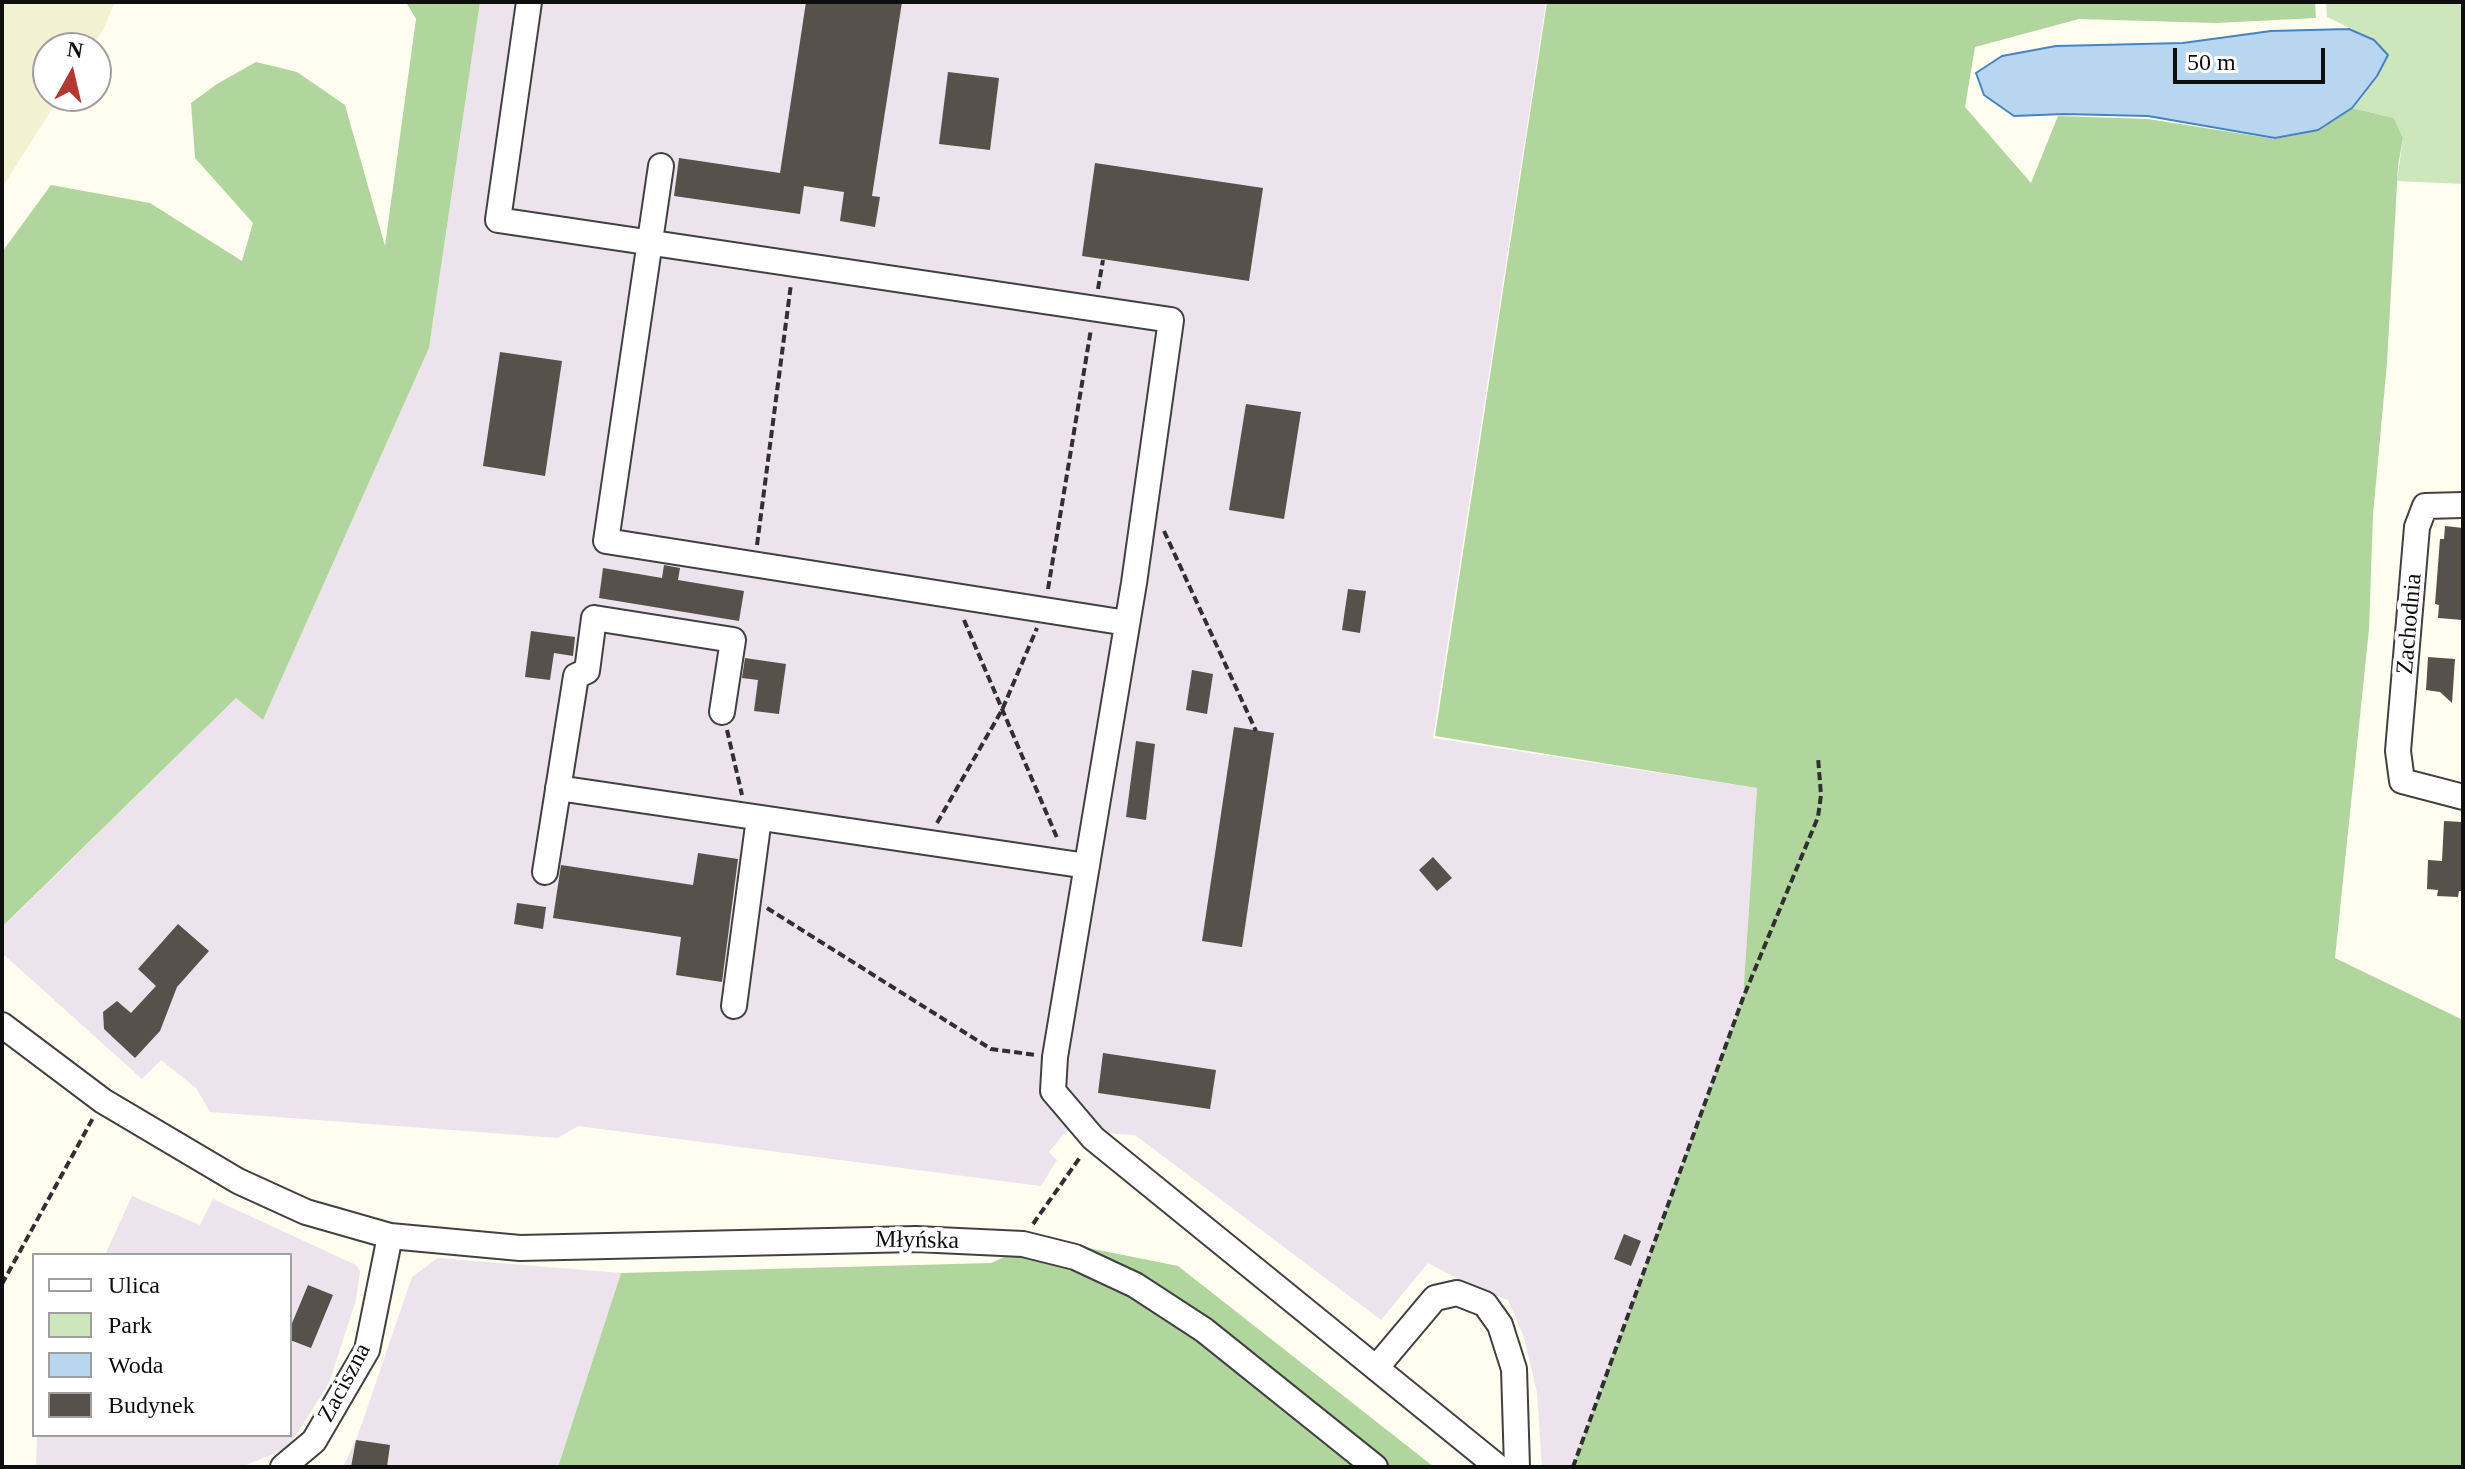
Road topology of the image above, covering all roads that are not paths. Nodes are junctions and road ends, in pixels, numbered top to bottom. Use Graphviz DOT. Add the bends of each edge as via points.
graph roads {
  1 [pos="529,2"];
  2 [pos="661,166"];
  3 [pos="650,242"];
  4 [pos="2463,505"];
  5 [pos="1127,623"];
  6 [pos="722,712"];
  7 [pos="558,788"];
  8 [pos="2463,797"];
  9 [pos="753,817"];
  10 [pos="1077,864"];
  11 [pos="545,872"];
  12 [pos="734,1006"];
  13 [pos="2,1025"];
  14 [pos="390,1236"];
  15 [pos="1376,1368"];
  16 [pos="283,1467"];
  17 [pos="1375,1467"];
  18 [pos="1498,1467"];
  19 [pos="1517,1467"];
  1 -- 3 [label="street" via="498,220"];
  2 -- 3 [label="street"];
  3 -- 5 [label="street" via="606,541"];
  3 -- 5 [label="street" via="1171,320"];
  4 -- 8 [label="street, Zachodnia" via="2425,506 2417,527 2398,751 2402,781"];
  5 -- 10 [label="street"];
  6 -- 7 [label="street" via="733,640 594,618 587,671 576,676"];
  7 -- 9 [label="street"];
  7 -- 11 [label="street"];
  9 -- 10 [label="street"];
  9 -- 12 [label="street"];
  10 -- 15 [label="street" via="1053,1091 1093,1138"];
  13 -- 14 [label="street, Młyńska" via="103,1101 238,1181 306,1212"];
  14 -- 16 [label="street, Zaciszna" via="367,1350 314,1441"];
  14 -- 17 [label="street, Młyńska" via="520,1248 916,1239 1023,1244 1075,1257 1135,1285 1204,1330"];
  15 -- 18 [label="street"];
  15 -- 19 [label="street" via="1435,1298 1457,1293 1485,1304 1500,1325 1514,1369"];
}
